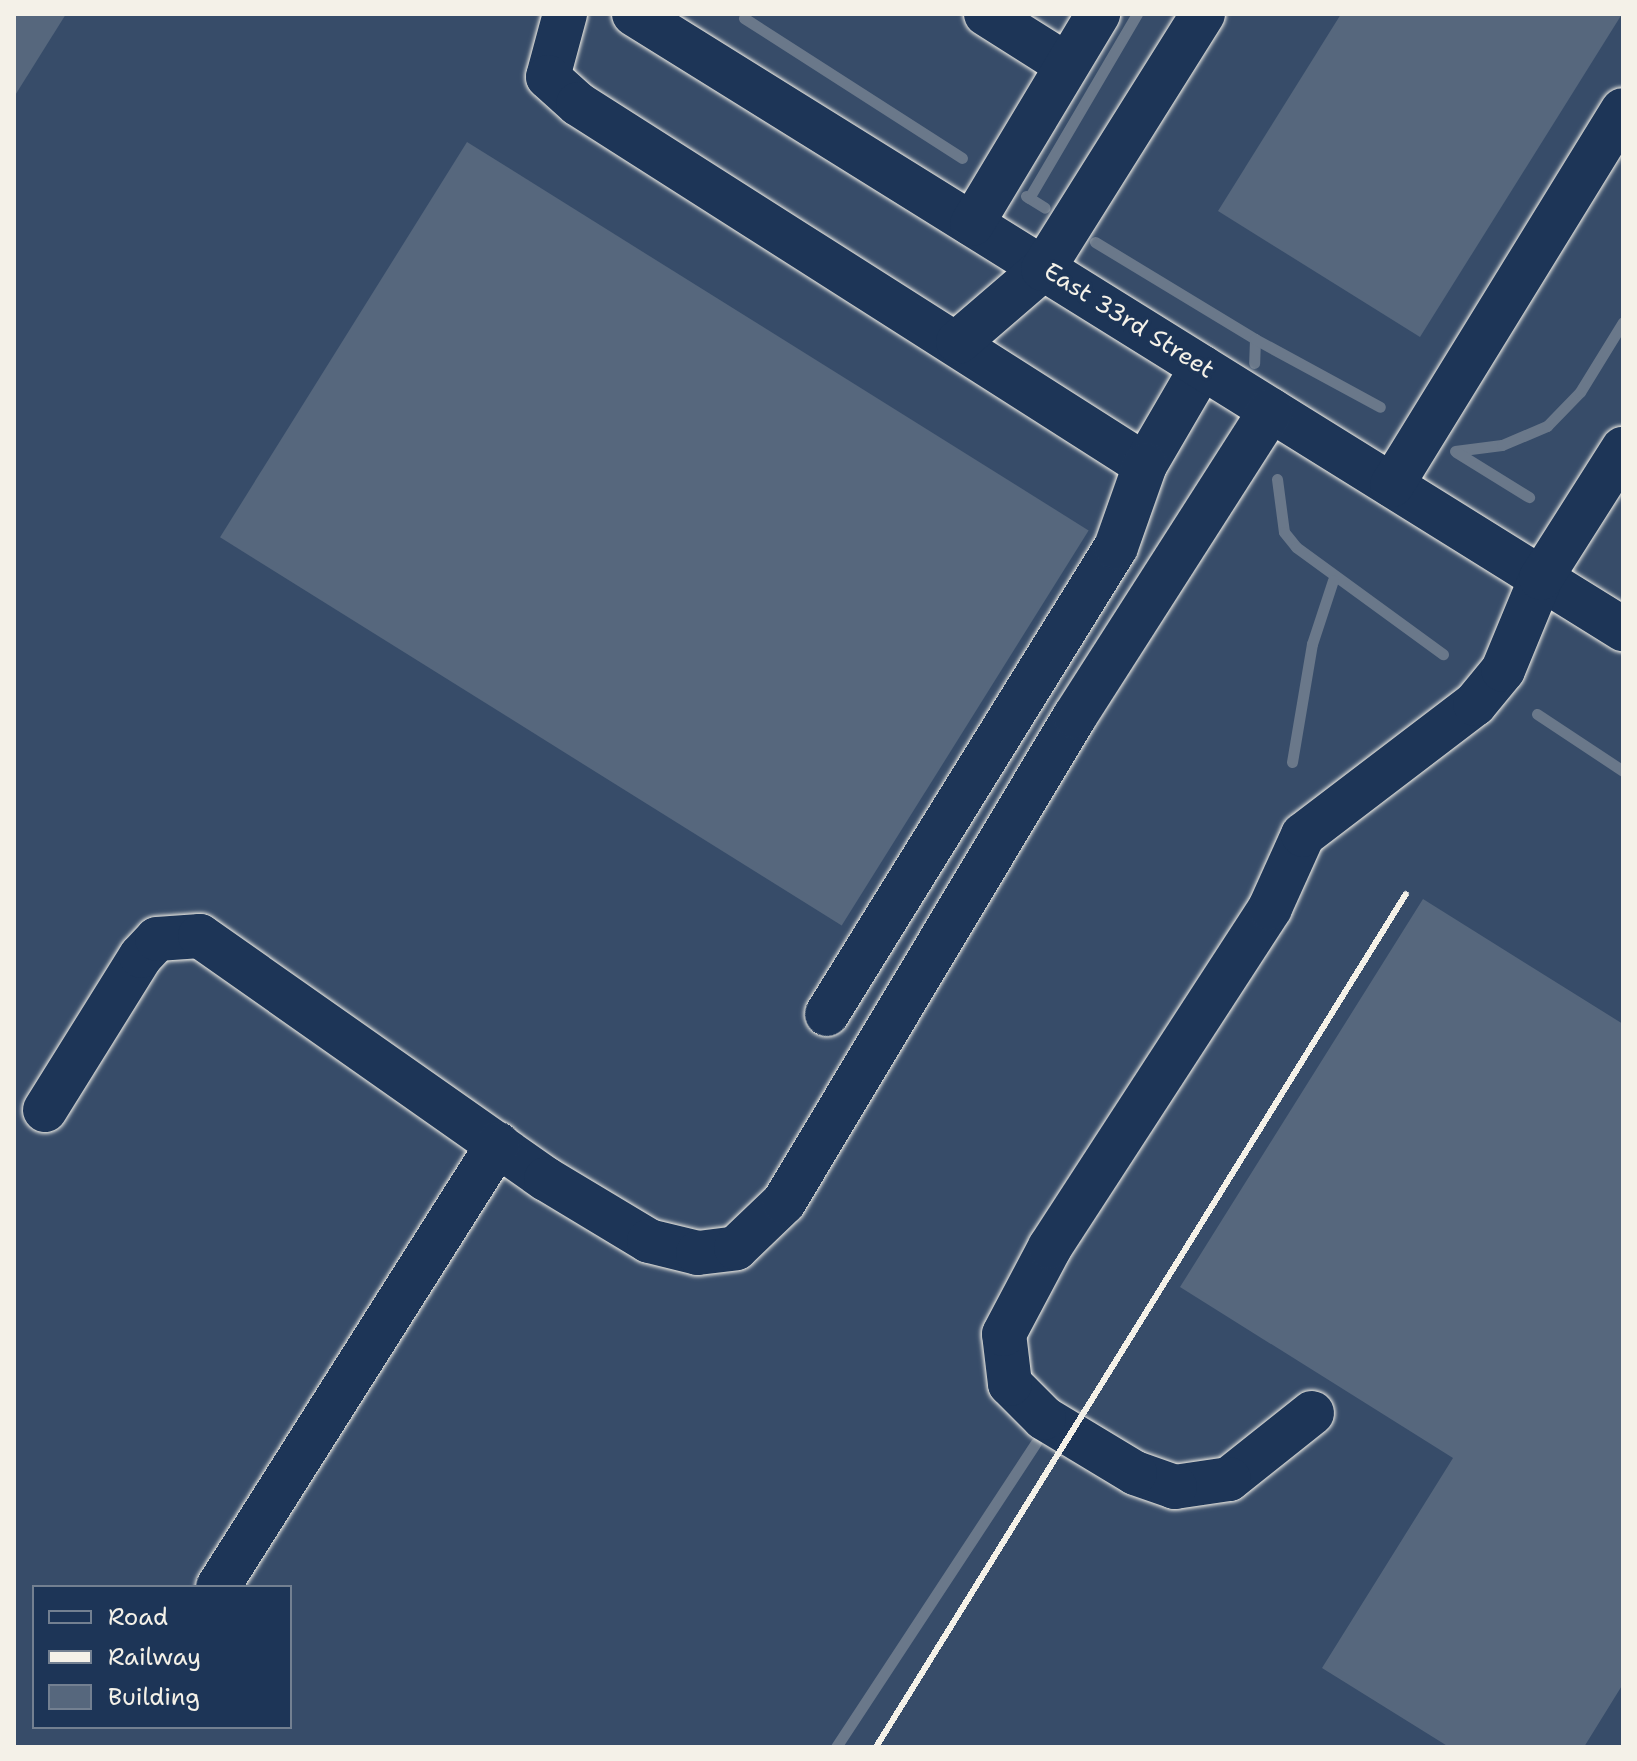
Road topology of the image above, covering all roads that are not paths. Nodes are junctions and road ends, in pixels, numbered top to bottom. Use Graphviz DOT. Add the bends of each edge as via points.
graph roads {
  1 [pos="565,14"];
  2 [pos="986,14"];
  3 [pos="1098,14"];
  4 [pos="1203,14"];
  5 [pos="655,19"];
  6 [pos="1065,64"];
  7 [pos="1623,110"];
  8 [pos="972,224"];
  9 [pos="1043,269"];
  10 [pos="958,342"];
  11 [pos="1202,367"];
  12 [pos="1271,410"];
  13 [pos="1623,449"];
  14 [pos="1145,465"];
  15 [pos="1392,485"];
  16 [pos="1541,578"];
  17 [pos="1623,629"];
  18 [pos="827,1014"];
  19 [pos="45,1110"];
  20 [pos="498,1144"];
  21 [pos="1312,1413"];
  22 [pos="219,1585"];
  1 -- 10 [label="street" via="548,77 578,104"];
  2 -- 6 [label="street"];
  3 -- 6 [label="street"];
  4 -- 9 [label="street"];
  5 -- 8 [label="street, East 33rd Street"];
  6 -- 8 [label="street"];
  7 -- 15 [label="street"];
  8 -- 9 [label="street, East 33rd Street"];
  9 -- 10 [label="street"];
  9 -- 11 [label="street, East 33rd Street"];
  10 -- 14 [label="street" via="1065,420"];
  11 -- 12 [label="street, East 33rd Street"];
  11 -- 14 [label="street"];
  12 -- 15 [label="street, East 33rd Street"];
  12 -- 20 [label="street" via="760,1233 736,1248 698,1253 649,1241"];
  13 -- 16 [label="street"];
  14 -- 18 [label="street" via="1116,547"];
  15 -- 16 [label="street, East 33rd Street"];
  16 -- 17 [label="street, East 33rd Street"];
  16 -- 21 [label="street" via="1516,647 1475,704 1303,835 1270,908 1050,1247 1004,1334 1010,1384 1044,1418 1135,1473 1175,1487 1229,1479"];
  19 -- 20 [label="street" via="141,956 175,933 200,936 243,960"];
  20 -- 22 [label="street" via="418,1260"];
}
